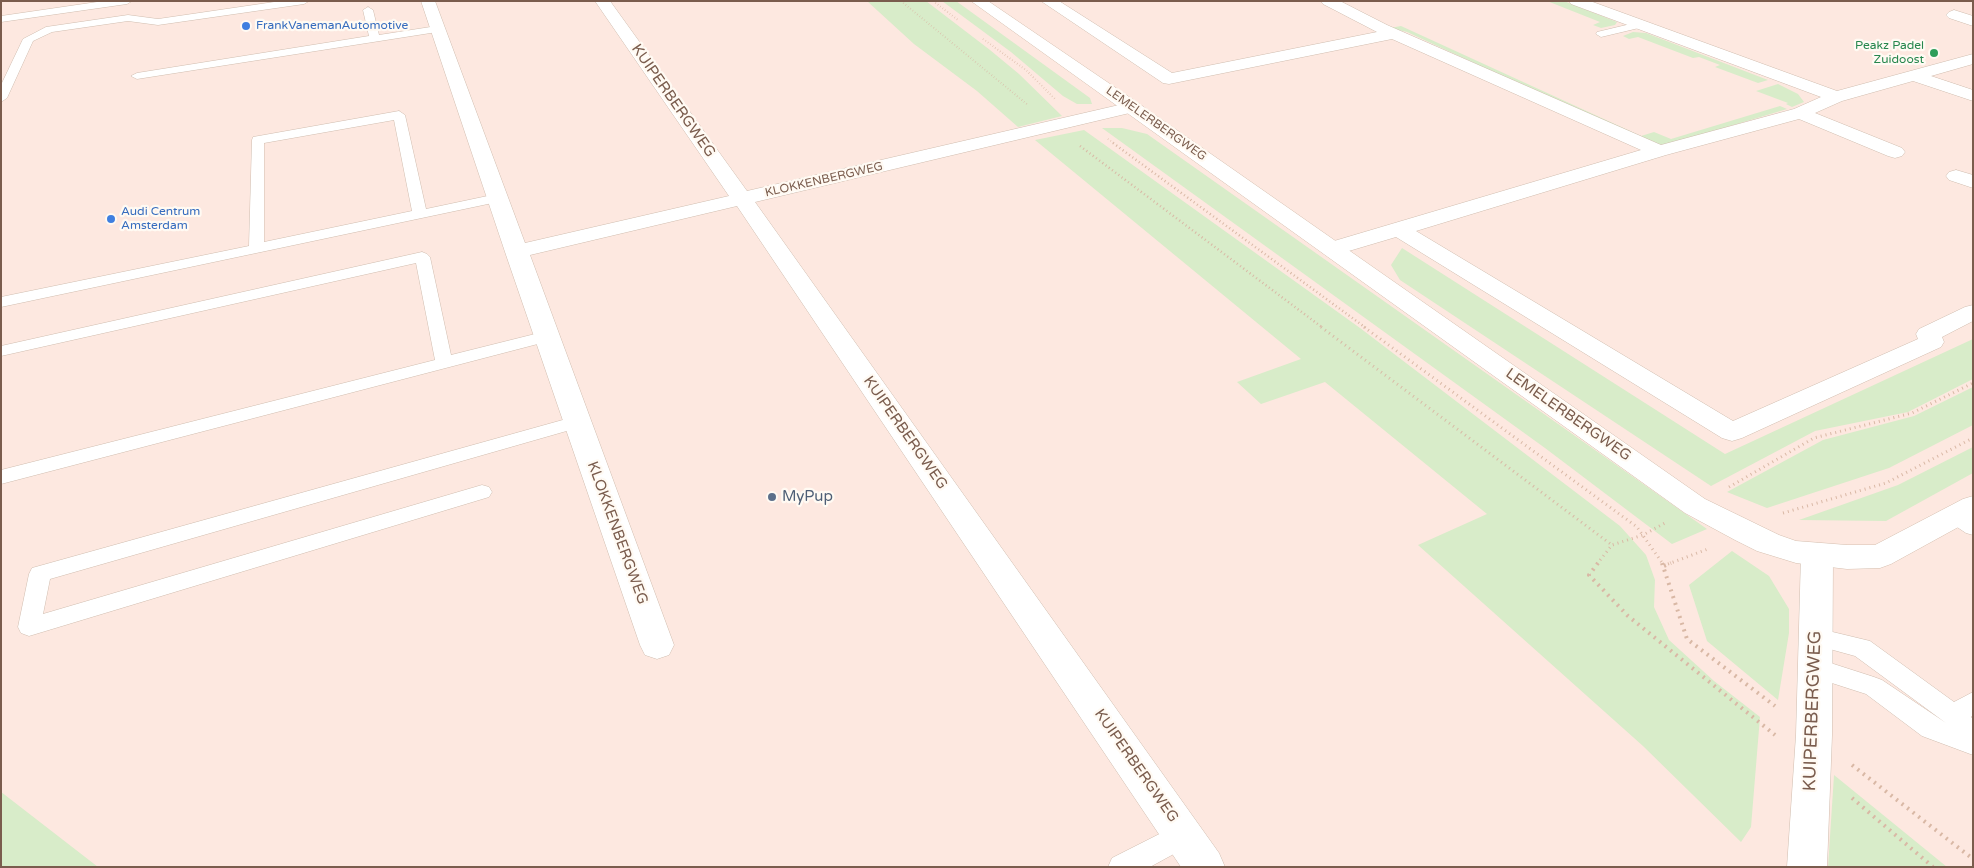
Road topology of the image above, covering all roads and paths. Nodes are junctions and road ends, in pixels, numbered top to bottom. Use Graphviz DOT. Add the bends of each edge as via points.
graph roads {
  1 [pos="127,1"];
  2 [pos="304,1"];
  3 [pos="428,1"];
  4 [pos="602,1"];
  5 [pos="901,1"];
  6 [pos="933,1"];
  7 [pos="978,1"];
  8 [pos="1048,1"];
  9 [pos="1328,1"];
  10 [pos="1576,1"];
  11 [pos="368,10"];
  12 [pos="1954,15"];
  13 [pos="1,19"];
  14 [pos="1973,21"];
  15 [pos="964,24"];
  16 [pos="1639,25"];
  17 [pos="437,29"];
  18 [pos="1396,33"];
  19 [pos="1601,34"];
  20 [pos="979,36"];
  21 [pos="375,39"];
  22 [pos="1973,59"];
  23 [pos="137,76"];
  24 [pos="1915,76"];
  25 [pos="1973,96"];
  26 [pos="1,98"];
  27 [pos="1836,98"];
  28 [pos="1132,107"];
  29 [pos="1800,113"];
  30 [pos="1082,120"];
  31 [pos="1054,126"];
  32 [pos="1659,151"];
  33 [pos="1895,152"];
  34 [pos="497,198"];
  35 [pos="742,199"];
  36 [pos="420,214"];
  37 [pos="1400,230"];
  38 [pos="256,249"];
  39 [pos="1332,249"];
  40 [pos="516,252"];
  41 [pos="1,302"];
  42 [pos="1973,312"];
  43 [pos="547,336"];
  44 [pos="1,351"];
  45 [pos="444,363"];
  46 [pos="1973,383"];
  47 [pos="578,422"];
  48 [pos="1973,438"];
  49 [pos="1,477"];
  50 [pos="482,492"];
  51 [pos="1696,506"];
  52 [pos="1967,517"];
  53 [pos="1746,532"];
  54 [pos="1643,535"];
  55 [pos="1612,545"];
  56 [pos="1817,555"];
  57 [pos="1664,566"];
  58 [pos="657,645"];
  59 [pos="1815,653"];
  60 [pos="1963,709"];
  61 [pos="1973,736"];
  62 [pos="1973,744"];
  63 [pos="1813,750"];
  64 [pos="1184,835"];
  65 [pos="1973,859"];
  66 [pos="1122,867"];
  67 [pos="1205,867"];
  68 [pos="1807,867"];
  69 [pos="1933,867"];
  1 -- 13 [label="lane"];
  2 -- 26 [label="lane" via="158,22 128,18 50,29 28,39"];
  3 -- 17 [label="street, KLOKKENBERGWEG"];
  4 -- 35 [label="street, KUIPERBERGWEG"];
  5 -- 31 [label="path"];
  6 -- 15 [label="path"];
  7 -- 28 [label="street, LEMELERBERGWEG"];
  8 -- 18 [label="street" via="1169,79"];
  9 -- 18 [label="street"];
  10 -- 16 [label="street"];
  11 -- 21 [label="lane"];
  12 -- 14 [label="street"];
  16 -- 19 [label="lane"];
  16 -- 27 [label="street"];
  17 -- 21 [label="lane"];
  17 -- 34 [label="street, KLOKKENBERGWEG"];
  18 -- 32 [label="street"];
  20 -- 30 [label="path" via="1026,70 1047,93"];
  21 -- 23 [label="lane"];
  22 -- 24 [label="street"];
  24 -- 25 [label="street"];
  24 -- 27 [label="street"];
  27 -- 29 [label="street"];
  28 -- 30 [label="street, KLOKKENBERGWEG"];
  28 -- 39 [label="street, LEMELERBERGWEG"];
  29 -- 32 [label="street"];
  29 -- 33 [label="street"];
  30 -- 31 [label="street, KLOKKENBERGWEG"];
  30 -- 54 [label="path" via="1637,527"];
  31 -- 35 [label="street, KLOKKENBERGWEG"];
  31 -- 55 [label="path"];
  32 -- 37 [label="street"];
  34 -- 36 [label="lane"];
  34 -- 40 [label="street, KLOKKENBERGWEG"];
  35 -- 40 [label="street, KLOKKENBERGWEG"];
  35 -- 64 [label="street, KUIPERBERGWEG"];
  36 -- 38 [label="lane"];
  36 -- 38 [label="lane" via="399,115 258,140"];
  37 -- 39 [label="street"];
  37 -- 42 [label="street" via="1732,432 1932,342 1928,334"];
  38 -- 41 [label="lane"];
  39 -- 51 [label="street, LEMELERBERGWEG"];
  40 -- 43 [label="street, KLOKKENBERGWEG"];
  43 -- 45 [label="lane"];
  43 -- 47 [label="street, KLOKKENBERGWEG"];
  44 -- 45 [label="lane" via="422,257"];
  45 -- 49 [label="lane"];
  46 -- 51 [label="path" via="1912,413 1814,438"];
  47 -- 50 [label="lane" via="40,574 29,627"];
  47 -- 58 [label="street, KLOKKENBERGWEG"];
  48 -- 53 [label="path" via="1886,483 1787,511"];
  51 -- 53 [label="street, LEMELERBERGWEG"];
  51 -- 54 [label="path"];
  52 -- 56 [label="street, LEMELERBERGWEG" via="1880,556 1847,558"];
  53 -- 56 [label="street, LEMELERBERGWEG" via="1768,543"];
  53 -- 57 [label="path"];
  54 -- 55 [label="path"];
  54 -- 57 [label="path"];
  55 -- 63 [label="path" via="1589,574 1628,616"];
  56 -- 59 [label="street, KUIPERBERGWEG"];
  57 -- 63 [label="path" via="1687,639"];
  59 -- 60 [label="lane" via="1862,648"];
  59 -- 62 [label="lane" via="1874,687 1931,728"];
  59 -- 63 [label="street, KUIPERBERGWEG"];
  60 -- 61 [label="lane"];
  63 -- 65 [label="path"];
  63 -- 68 [label="street, KUIPERBERGWEG"];
  63 -- 69 [label="path"];
  64 -- 66 [label="lane"];
  64 -- 67 [label="street, KUIPERBERGWEG"];
}
